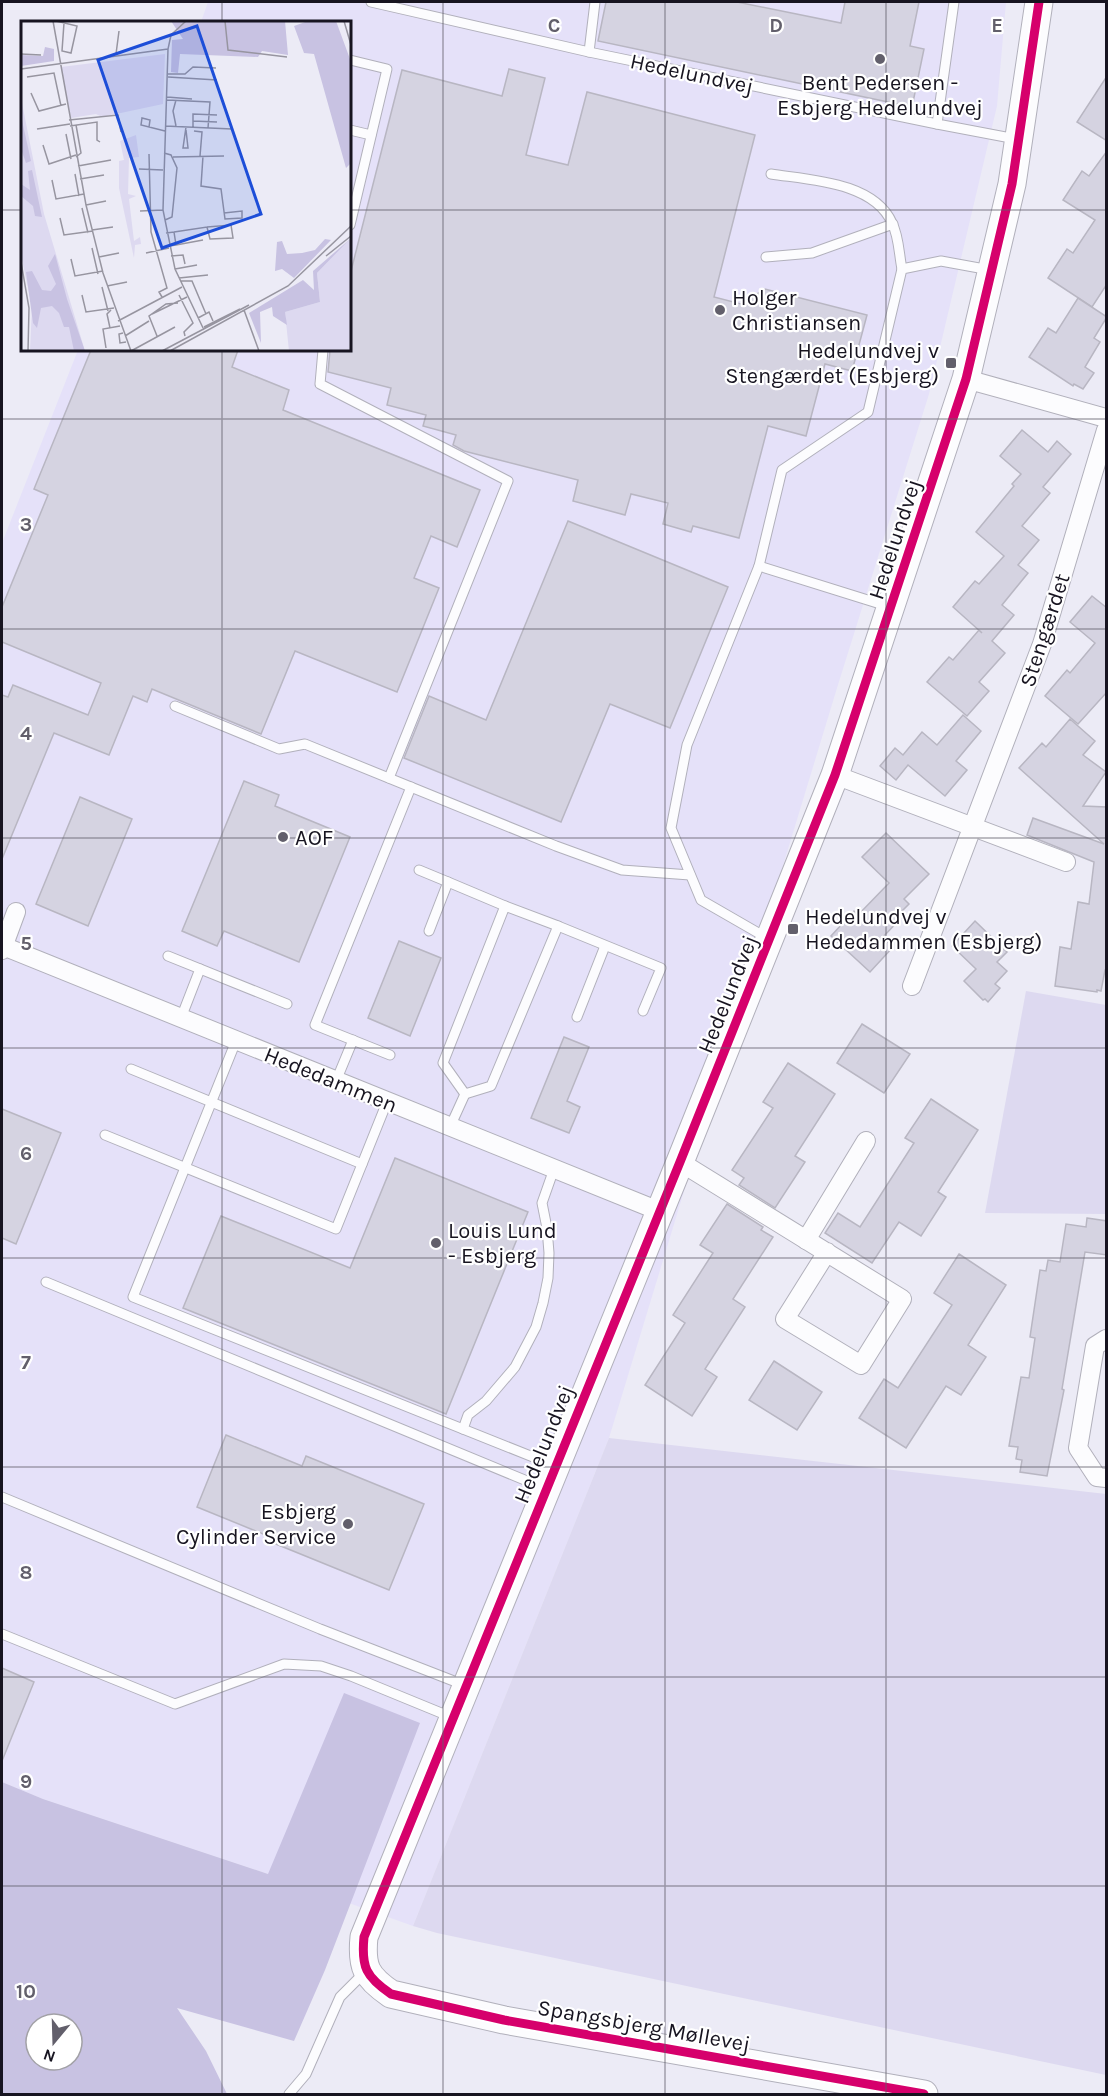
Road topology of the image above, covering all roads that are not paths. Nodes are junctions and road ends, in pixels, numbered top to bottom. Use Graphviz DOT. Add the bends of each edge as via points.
graph roads {
  1 [pos="371,2"];
  2 [pos="595,2"];
  3 [pos="954,2"];
  4 [pos="1039,2"];
  5 [pos="589,52"];
  6 [pos="351,60"];
  7 [pos="937,124"];
  8 [pos="351,130"];
  9 [pos="371,135"];
  10 [pos="1018,140"];
  11 [pos="771,174"];
  12 [pos="351,221"];
  13 [pos="893,224"];
  14 [pos="766,257"];
  15 [pos="902,269"];
  16 [pos="992,271"];
  17 [pos="323,351"];
  18 [pos="966,379"];
  19 [pos="1107,418"];
  20 [pos="1107,430"];
  21 [pos="759,566"];
  22 [pos="892,607"];
  23 [pos="175,706"];
  24 [pos="836,775"];
  25 [pos="389,778"];
  26 [pos="411,787"];
  27 [pos="973,827"];
  28 [pos="1066,862"];
  29 [pos="419,870"];
  30 [pos="690,875"];
  31 [pos="448,882"];
  32 [pos="505,906"];
  33 [pos="16,912"];
  34 [pos="558,926"];
  35 [pos="429,931"];
  36 [pos="770,939"];
  37 [pos="605,946"];
  38 [pos="2,948"];
  39 [pos="168,956"];
  40 [pos="200,969"];
  41 [pos="912,986"];
  42 [pos="287,1004"];
  43 [pos="643,1011"];
  44 [pos="577,1017"];
  45 [pos="181,1018"];
  46 [pos="353,1040"];
  47 [pos="237,1041"];
  48 [pos="390,1055"];
  49 [pos="131,1069"];
  50 [pos="336,1081"];
  51 [pos="465,1094"];
  52 [pos="212,1101"];
  53 [pos="387,1102"];
  54 [pos="450,1127"];
  55 [pos="105,1135"];
  56 [pos="867,1140"];
  57 [pos="680,1162"];
  58 [pos="362,1164"];
  59 [pos="185,1168"];
  60 [pos="554,1169"];
  61 [pos="659,1211"];
  62 [pos="806,1240"];
  63 [pos="827,1252"];
  64 [pos="46,1281"];
  65 [pos="1107,1339"];
  66 [pos="463,1429"];
  67 [pos="551,1478"];
  68 [pos="1107,1478"];
  69 [pos="2,1497"];
  70 [pos="2,1634"];
  71 [pos="466,1686"];
  72 [pos="454,1718"];
  73 [pos="366,1971"];
  74 [pos="912,2093"];
  75 [pos="289,2094"];
  1 -- 5 [label="lane, Hedelundvej"];
  2 -- 5 [label="lane"];
  3 -- 7 [label="lane"];
  4 -- 10 [label="street, Hedelundvej"];
  5 -- 7 [label="lane, Hedelundvej"];
  6 -- 9 [label="lane" via="387,69"];
  7 -- 10 [label="lane, Hedelundvej"];
  8 -- 9 [label="lane"];
  9 -- 12 [label="lane"];
  10 -- 16 [label="street, Hedelundvej"];
  11 -- 13 [label="lane" via="846,186 882,207"];
  13 -- 14 [label="lane" via="812,253"];
  13 -- 15 [label="lane"];
  15 -- 16 [label="lane" via="941,261"];
  15 -- 21 [label="lane, Hedelundvej" via="868,412 782,470"];
  16 -- 18 [label="street, Hedelundvej"];
  17 -- 25 [label="lane" via="320,384 508,481"];
  18 -- 19 [label="street"];
  18 -- 22 [label="street, Hedelundvej"];
  20 -- 27 [label="street, Stengærdet" via="1042,644"];
  21 -- 22 [label="lane, Hedelundvej"];
  21 -- 30 [label="lane, Hedelundvej" via="687,745 671,828"];
  22 -- 24 [label="street, Hedelundvej"];
  23 -- 25 [label="lane" via="279,749 305,744"];
  24 -- 27 [label="street"];
  24 -- 36 [label="street, Hedelundvej"];
  25 -- 26 [label="lane"];
  26 -- 30 [label="lane" via="622,870"];
  26 -- 46 [label="lane" via="315,1025"];
  27 -- 28 [label="street"];
  27 -- 41 [label="street, Stengærdet"];
  29 -- 31 [label="lane"];
  30 -- 36 [label="lane, Hedelundvej" via="701,900"];
  31 -- 32 [label="lane"];
  31 -- 35 [label="lane"];
  32 -- 34 [label="lane"];
  32 -- 51 [label="lane" via="443,1063"];
  33 -- 38 [label="street, Hededammen"];
  34 -- 37 [label="lane"];
  34 -- 51 [label="lane" via="491,1086"];
  36 -- 57 [label="street, Hedelundvej"];
  37 -- 43 [label="lane" via="661,968"];
  37 -- 44 [label="lane"];
  38 -- 45 [label="street, Hededammen"];
  39 -- 40 [label="lane"];
  40 -- 42 [label="lane"];
  40 -- 45 [label="lane"];
  45 -- 47 [label="street, Hededammen"];
  46 -- 48 [label="lane"];
  46 -- 50 [label="lane"];
  47 -- 50 [label="street, Hededammen"];
  47 -- 52 [label="lane"];
  49 -- 52 [label="lane"];
  50 -- 53 [label="street, Hededammen"];
  51 -- 54 [label="lane"];
  52 -- 58 [label="lane"];
  52 -- 59 [label="lane"];
  53 -- 54 [label="street, Hededammen"];
  53 -- 58 [label="lane"];
  54 -- 60 [label="street, Hededammen"];
  55 -- 59 [label="lane"];
  56 -- 62 [label="street"];
  57 -- 61 [label="street, Hedelundvej"];
  57 -- 62 [label="street"];
  58 -- 59 [label="lane" via="336,1229"];
  59 -- 66 [label="lane" via="133,1297"];
  60 -- 61 [label="street, Hededammen"];
  60 -- 66 [label="lane" via="542,1203 548,1270 536,1327 515,1367 486,1401 468,1415"];
  61 -- 67 [label="street, Hedelundvej"];
  62 -- 63 [label="street"];
  63 -- 63 [label="street" via="902,1299 861,1365 785,1319"];
  64 -- 67 [label="lane"];
  65 -- 68 [label="street" via="1095,1346 1078,1448 1096,1477"];
  66 -- 67 [label="lane"];
  67 -- 71 [label="street, Hedelundvej"];
  69 -- 71 [label="lane"];
  70 -- 72 [label="lane" via="175,1704 284,1664 321,1666"];
  71 -- 72 [label="street, Hedelundvej"];
  72 -- 73 [label="street, Hedelundvej" via="364,1937 362,1956"];
  73 -- 74 [label="street, Spangsbjerg Møllevej" via="391,1994 504,2020"];
  73 -- 75 [label="lane" via="340,1997 306,2074"];
}
